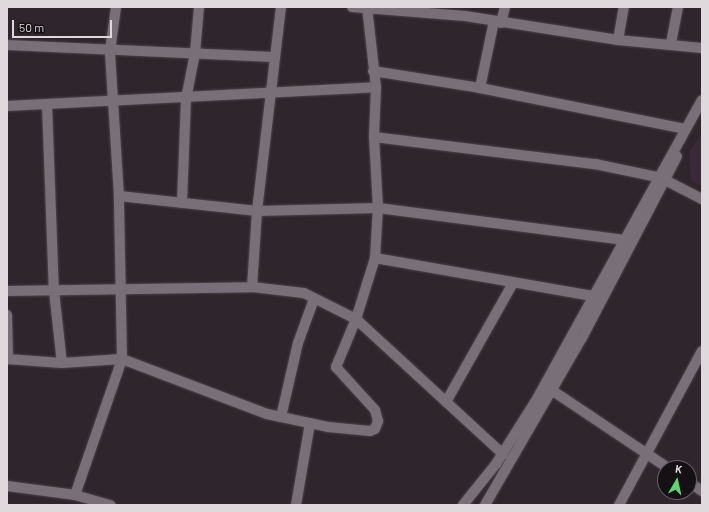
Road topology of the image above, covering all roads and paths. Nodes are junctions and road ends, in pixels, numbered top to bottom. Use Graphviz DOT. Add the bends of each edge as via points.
graph roads {
  1 [pos="116,7"];
  2 [pos="199,7"];
  3 [pos="282,7"];
  4 [pos="352,7"];
  5 [pos="504,7"];
  6 [pos="624,7"];
  7 [pos="678,7"];
  8 [pos="367,8"];
  9 [pos="449,12"];
  10 [pos="497,22"];
  11 [pos="618,40"];
  12 [pos="671,43"];
  13 [pos="7,45"];
  14 [pos="702,48"];
  15 [pos="110,51"];
  16 [pos="195,53"];
  17 [pos="274,57"];
  18 [pos="373,71"];
  19 [pos="376,87"];
  20 [pos="480,88"];
  21 [pos="271,95"];
  22 [pos="186,98"];
  23 [pos="702,100"];
  24 [pos="112,102"];
  25 [pos="47,104"];
  26 [pos="7,106"];
  27 [pos="702,108"];
  28 [pos="685,129"];
  29 [pos="374,137"];
  30 [pos="661,179"];
  31 [pos="119,196"];
  32 [pos="702,199"];
  33 [pos="182,203"];
  34 [pos="378,208"];
  35 [pos="257,211"];
  36 [pos="623,240"];
  37 [pos="375,258"];
  38 [pos="514,283"];
  39 [pos="252,287"];
  40 [pos="120,290"];
  41 [pos="7,291"];
  42 [pos="54,291"];
  43 [pos="593,296"];
  44 [pos="314,298"];
  45 [pos="7,315"];
  46 [pos="356,319"];
  47 [pos="702,350"];
  48 [pos="8,359"];
  49 [pos="122,359"];
  50 [pos="62,363"];
  51 [pos="553,391"];
  52 [pos="446,402"];
  53 [pos="281,417"];
  54 [pos="310,423"];
  55 [pos="503,454"];
  56 [pos="648,454"];
  57 [pos="657,460"];
  58 [pos="7,486"];
  59 [pos="75,494"];
  60 [pos="111,505"];
  61 [pos="296,505"];
  62 [pos="463,505"];
  63 [pos="485,505"];
  64 [pos="619,505"];
  1 -- 15 [label="street"];
  2 -- 16 [label="street"];
  3 -- 17 [label="street"];
  4 -- 8 [label="street"];
  5 -- 10 [label="street"];
  6 -- 11 [label="street"];
  7 -- 12 [label="street"];
  8 -- 9 [label="street"];
  8 -- 18 [label="street"];
  9 -- 10 [label="street"];
  10 -- 11 [label="street"];
  10 -- 20 [label="street"];
  11 -- 12 [label="street"];
  12 -- 14 [label="street"];
  13 -- 15 [label="street"];
  15 -- 16 [label="street"];
  15 -- 24 [label="street"];
  16 -- 17 [label="street"];
  16 -- 22 [label="street"];
  17 -- 21 [label="street"];
  18 -- 19 [label="street"];
  18 -- 20 [label="street"];
  19 -- 21 [label="street"];
  19 -- 29 [label="street"];
  20 -- 28 [label="street"];
  21 -- 22 [label="street"];
  21 -- 35 [label="street"];
  22 -- 24 [label="street"];
  22 -- 33 [label="street"];
  23 -- 28 [label="street"];
  24 -- 25 [label="street"];
  24 -- 31 [label="street"];
  25 -- 26 [label="street"];
  25 -- 42 [label="street"];
  27 -- 30 [label="street"];
  28 -- 30 [label="street"];
  29 -- 30 [label="street" via="596,164"];
  29 -- 34 [label="street"];
  30 -- 32 [label="street"];
  30 -- 36 [label="street"];
  30 -- 51 [label="street"];
  31 -- 33 [label="street"];
  31 -- 40 [label="street"];
  33 -- 35 [label="street"];
  34 -- 35 [label="street"];
  34 -- 36 [label="street"];
  34 -- 37 [label="street"];
  35 -- 39 [label="street"];
  36 -- 43 [label="street"];
  37 -- 38 [label="street"];
  37 -- 46 [label="street"];
  38 -- 43 [label="street"];
  38 -- 52 [label="street"];
  39 -- 40 [label="street"];
  39 -- 44 [label="street" via="304,293"];
  40 -- 42 [label="street"];
  40 -- 49 [label="street"];
  41 -- 42 [label="street"];
  42 -- 50 [label="street"];
  43 -- 55 [label="street" via="538,397"];
  44 -- 46 [label="street"];
  44 -- 53 [label="street" via="298,342"];
  45 -- 48 [label="street"];
  46 -- 52 [label="street"];
  46 -- 54 [label="street" via="336,367 375,410 378,421 376,429 370,432"];
  47 -- 56 [label="street"];
  48 -- 50 [label="street"];
  49 -- 50 [label="street"];
  49 -- 53 [label="street"];
  49 -- 59 [label="street"];
  51 -- 56 [label="street"];
  51 -- 63 [label="street"];
  52 -- 55 [label="street"];
  53 -- 54 [label="street"];
  54 -- 61 [label="street"];
  55 -- 62 [label="street"];
  56 -- 57 [label="street"];
  56 -- 64 [label="street"];
  58 -- 59 [label="street"];
  59 -- 60 [label="street"];
}
